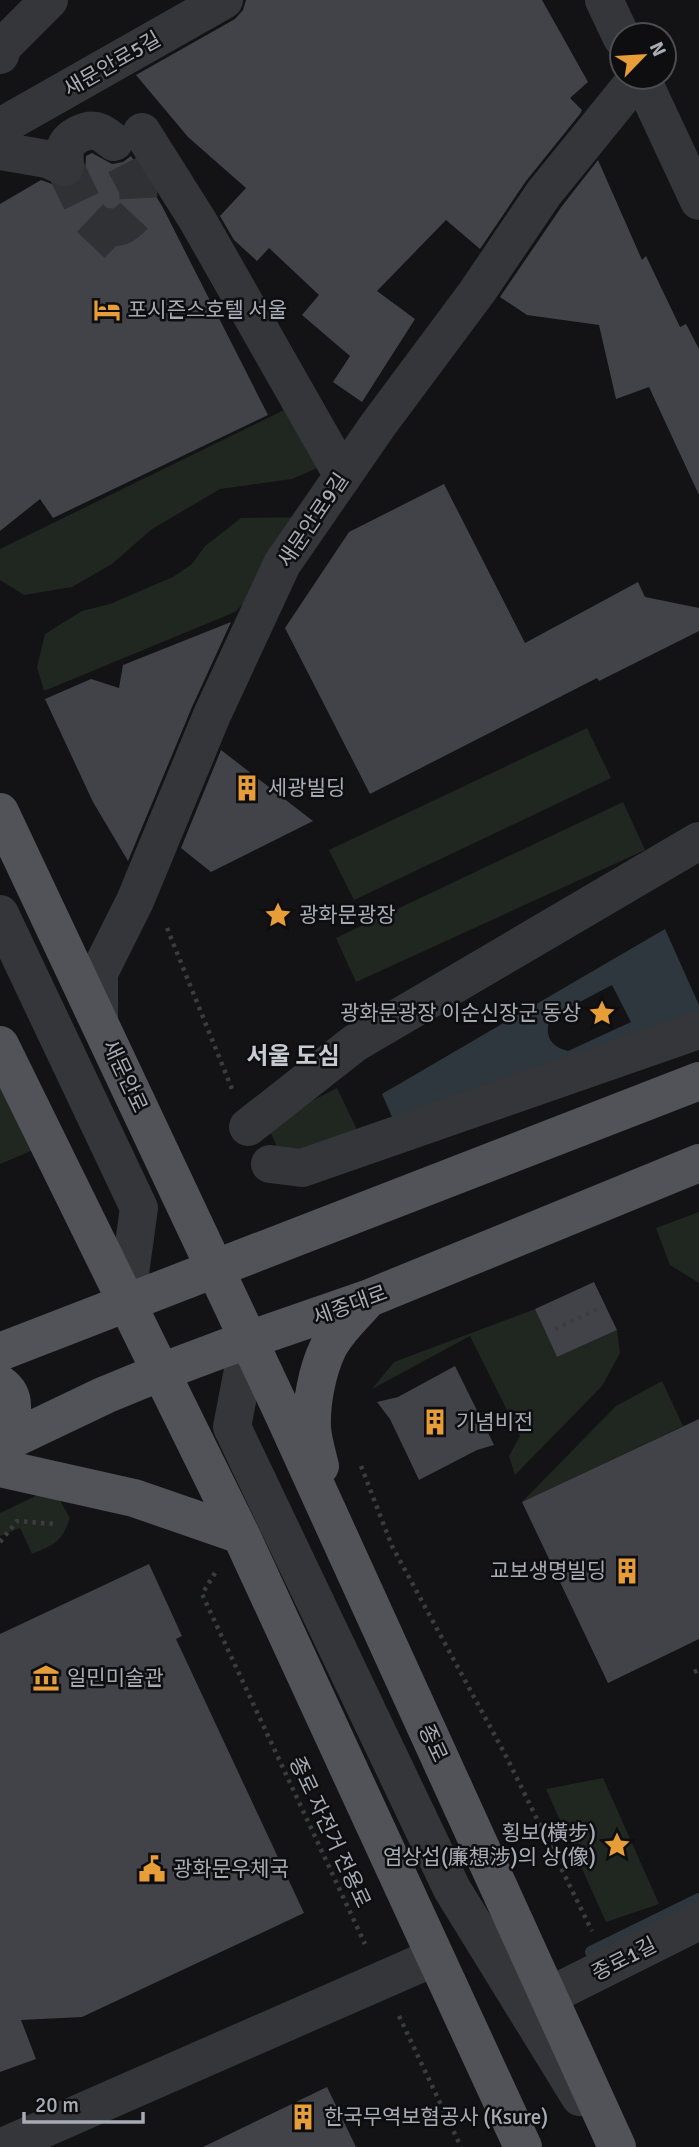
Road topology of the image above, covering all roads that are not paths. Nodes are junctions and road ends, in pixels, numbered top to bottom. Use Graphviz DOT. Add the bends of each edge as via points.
graph roads {
  1 [pos="49,0"];
  2 [pos="224,0"];
  3 [pos="604,0"];
  4 [pos="614,21"];
  5 [pos="0,55"];
  6 [pos="81,82"];
  7 [pos="628,91"];
  8 [pos="647,91"];
  9 [pos="0,127"];
  10 [pos="0,151"];
  11 [pos="140,151"];
  12 [pos="699,201"];
  13 [pos="343,475"];
  14 [pos="0,812"];
  15 [pos="699,841"];
  16 [pos="0,914"];
  17 [pos="99,1021"];
  18 [pos="699,1030"];
  19 [pos="0,1045"];
  20 [pos="699,1081"];
  21 [pos="248,1127"];
  22 [pos="699,1163"];
  23 [pos="270,1164"];
  24 [pos="215,1267"];
  25 [pos="367,1299"];
  26 [pos="125,1302"];
  27 [pos="249,1339"];
  28 [pos="0,1352"];
  29 [pos="161,1372"];
  30 [pos="0,1384"];
  31 [pos="0,1434"];
  32 [pos="0,1445"];
  33 [pos="0,1468"];
  34 [pos="331,1520"];
  35 [pos="241,1535"];
  36 [pos="699,1921"];
  37 [pos="435,1957"];
  38 [pos="549,1996"];
  39 [pos="2,2147"];
  40 [pos="523,2147"];
  41 [pos="611,2147"];
  42 [pos="617,2147"];
  1 -- 5 [label="street" via="3,46"];
  2 -- 6 [label="street, 새문안로5길"];
  3 -- 4 [label="street"];
  6 -- 9 [label="street, 새문안로5길"];
  6 -- 11 [label="street"];
  7 -- 13 [label="street, 새문안로9길" via="544,193"];
  8 -- 12 [label="street"];
  10 -- 11 [label="street" via="65,167 68,143 89,130"];
  11 -- 13 [label="street" via="198,221"];
  13 -- 17 [label="street, 새문안로9길" via="282,564 212,715 135,901 99,973"];
  14 -- 17 [label="main road, 새문안로"];
  15 -- 21 [label="street" via="355,1043"];
  16 -- 26 [label="street" via="139,1208"];
  17 -- 24 [label="main road, 새문안로"];
  18 -- 23 [label="street" via="302,1168"];
  19 -- 26 [label="main road"];
  20 -- 24 [label="main road"];
  22 -- 25 [label="main road, 세종대로"];
  24 -- 26 [label="main road"];
  24 -- 27 [label="main road, 새문안로"];
  25 -- 27 [label="main road, 세종대로"];
  25 -- 34 [label="main road" via="328,1349 314,1396 312,1430"];
  26 -- 28 [label="main road"];
  26 -- 29 [label="main road"];
  27 -- 29 [label="main road, 세종대로"];
  27 -- 34 [label="main road, 종로"];
  27 -- 41 [label="street" via="232,1427 452,1889"];
  29 -- 32 [label="main road, 세종대로"];
  29 -- 35 [label="main road"];
  30 -- 31 [label="main road" via="8,1390 13,1407 8,1426"];
  33 -- 35 [label="main road" via="134,1498"];
  34 -- 38 [label="main road, 종로"];
  35 -- 37 [label="main road"];
  36 -- 38 [label="street, 종로1길"];
  37 -- 39 [label="street"];
  37 -- 40 [label="main road"];
  38 -- 42 [label="main road, 종로"];
}
